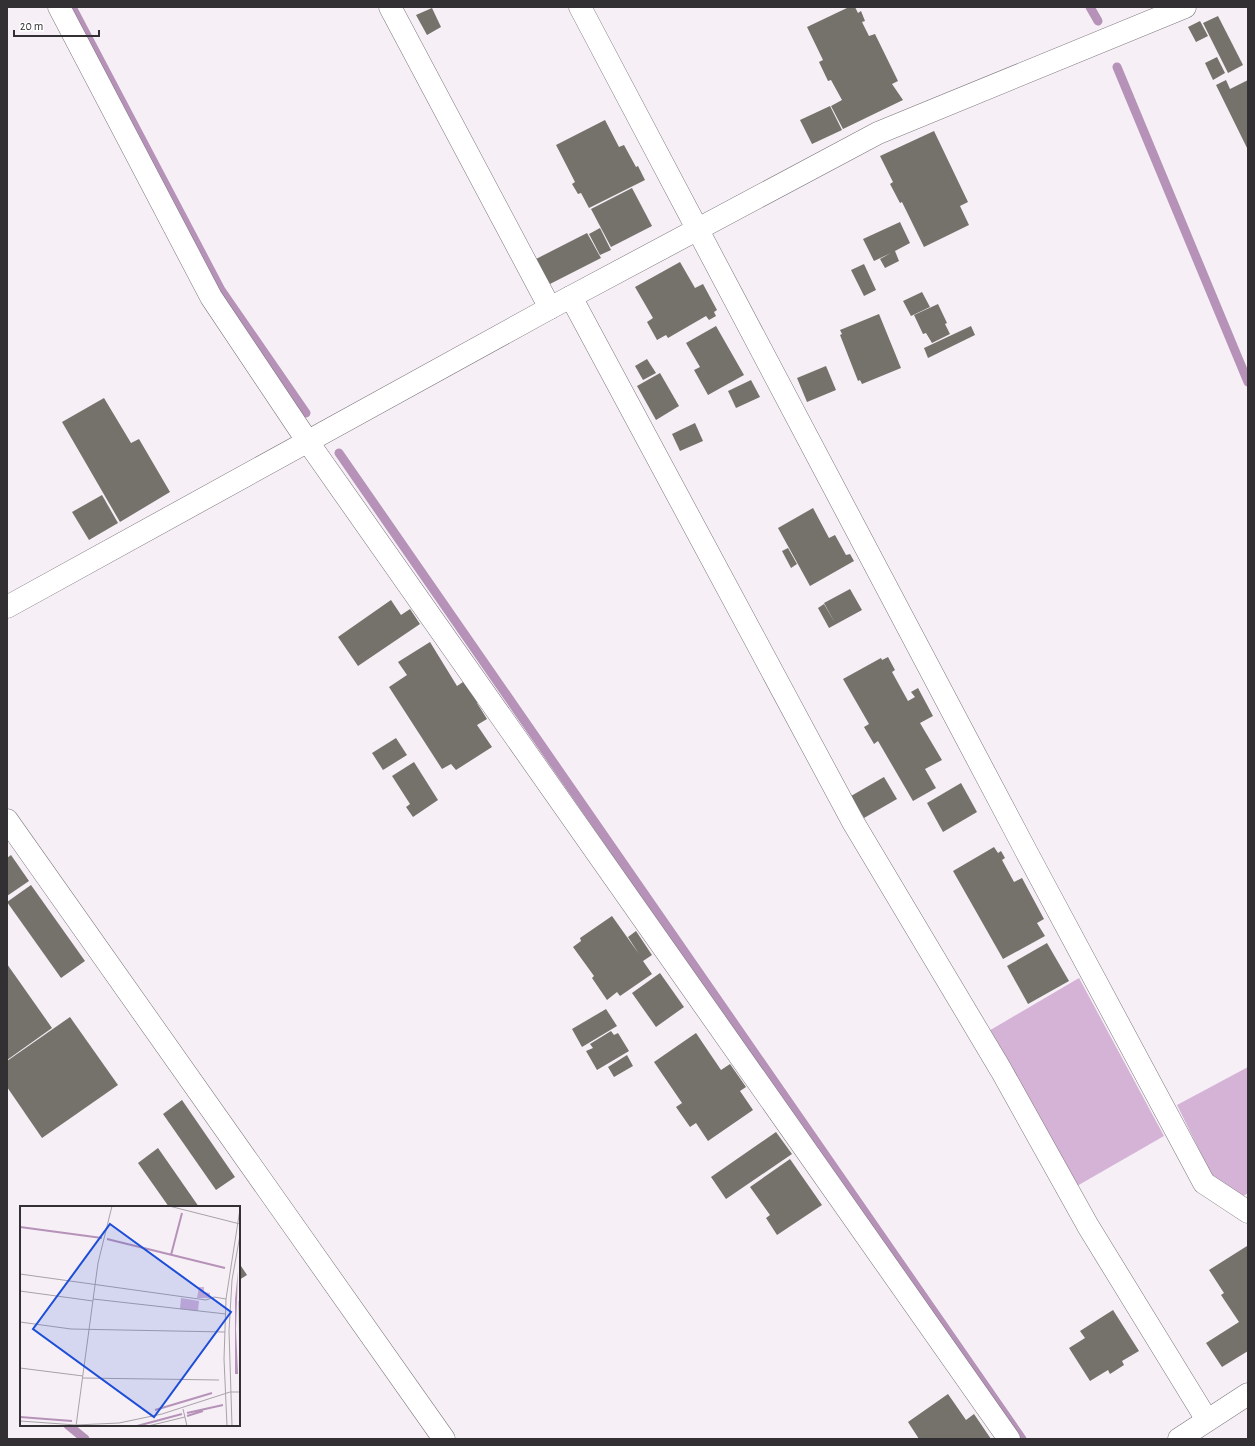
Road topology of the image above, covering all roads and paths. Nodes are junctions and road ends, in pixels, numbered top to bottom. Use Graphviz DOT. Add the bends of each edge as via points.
graph roads {
  1 [pos="59,7"];
  2 [pos="390,7"];
  3 [pos="580,7"];
  4 [pos="1185,7"];
  5 [pos="698,230"];
  6 [pos="571,297"];
  7 [pos="550,308"];
  8 [pos="308,442"];
  9 [pos="7,607"];
  10 [pos="7,820"];
  11 [pos="1248,1212"];
  12 [pos="1248,1394"];
  13 [pos="1207,1420"];
  14 [pos="444,1439"];
  15 [pos="1009,1439"];
  16 [pos="1179,1439"];
  1 -- 8 [label="street" via="211,297"];
  2 -- 7 [label="street"];
  3 -- 5 [label="street"];
  4 -- 5 [label="street" via="878,133"];
  5 -- 6 [label="street"];
  5 -- 11 [label="street" via="1204,1183"];
  6 -- 7 [label="street"];
  6 -- 13 [label="street" via="852,822 993,1057 1088,1226"];
  7 -- 8 [label="street"];
  8 -- 9 [label="street"];
  8 -- 15 [label="street"];
  10 -- 14 [label="street"];
  12 -- 13 [label="street"];
  13 -- 16 [label="street"];
}
